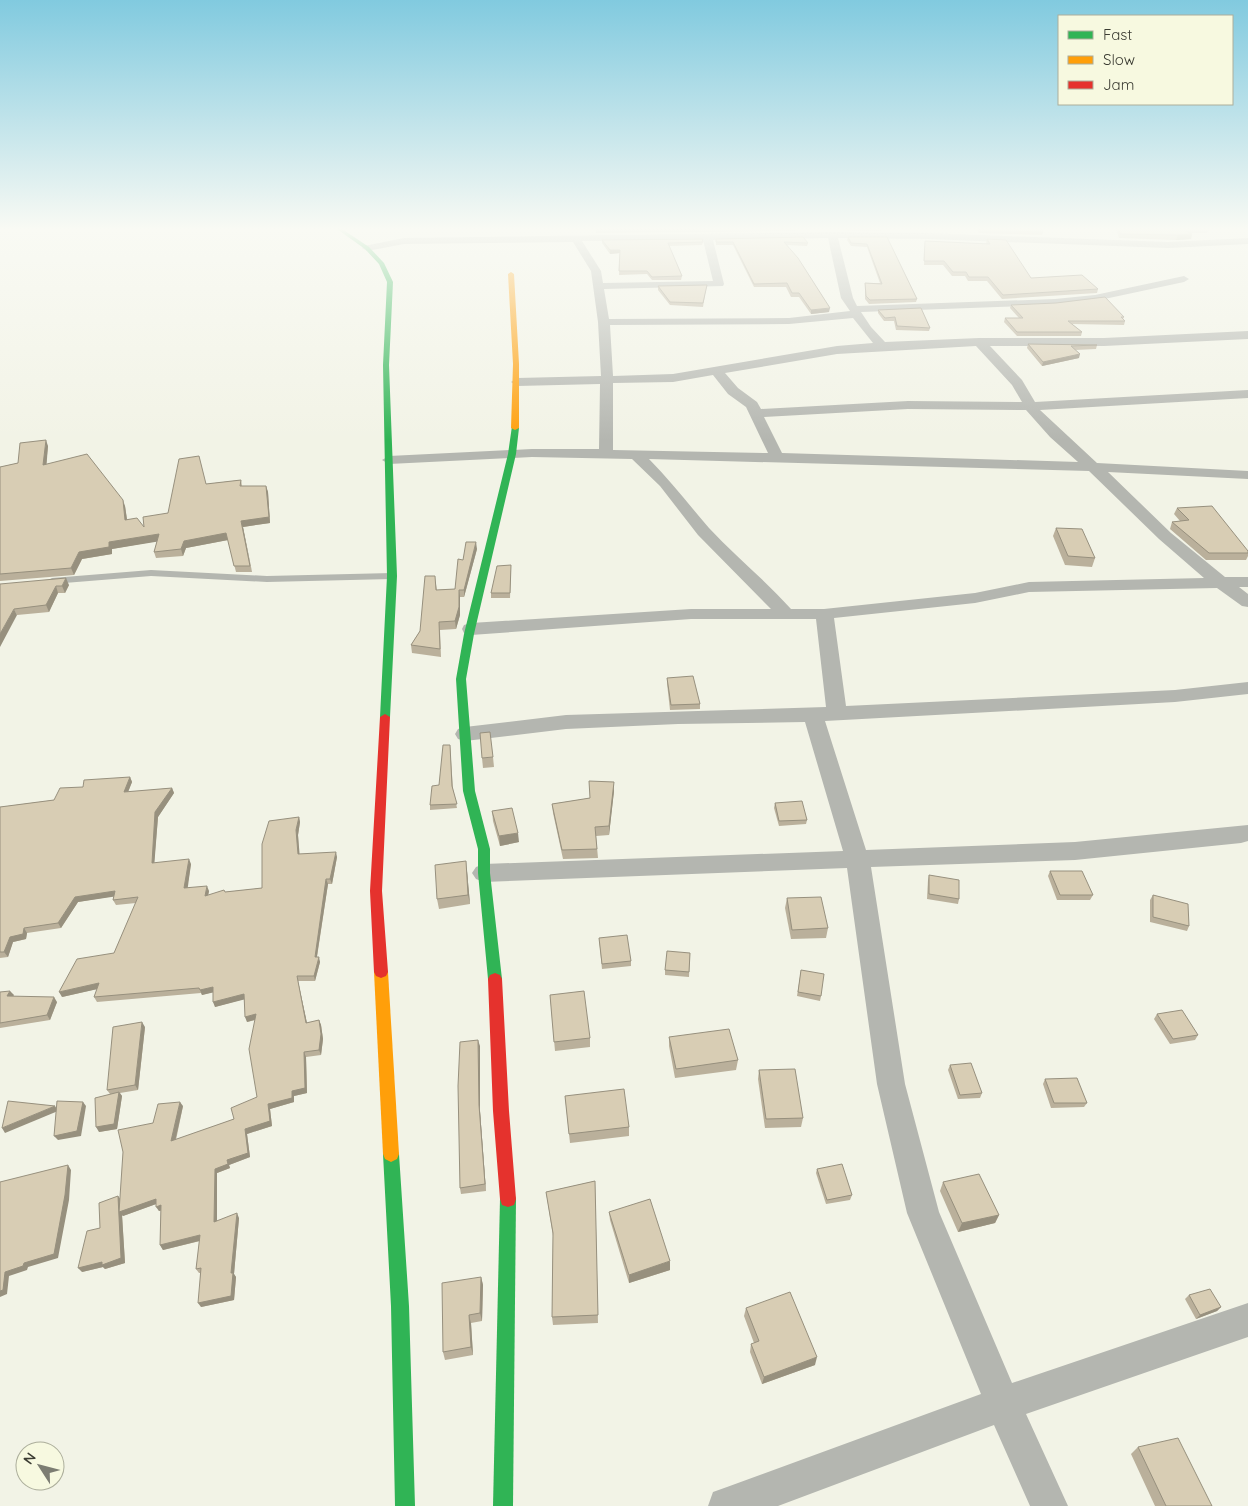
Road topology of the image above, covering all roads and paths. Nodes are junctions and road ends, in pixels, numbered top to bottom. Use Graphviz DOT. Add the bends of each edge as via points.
graph roads {
  1 [pos="389,299"];
  2 [pos="512,299"];
  3 [pos="600,299"];
  4 [pos="848,299"];
  5 [pos="1082,299"];
  6 [pos="855,311"];
  7 [pos="604,322"];
  8 [pos="1248,335"];
  9 [pos="979,342"];
  10 [pos="882,346"];
  11 [pos="717,371"];
  12 [pos="606,380"];
  13 [pos="517,382"];
  14 [pos="1248,394"];
  15 [pos="1032,406"];
  16 [pos="756,413"];
  17 [pos="512,454"];
  18 [pos="606,454"];
  19 [pos="636,454"];
  20 [pos="777,457"];
  21 [pos="389,460"];
  22 [pos="1091,467"];
  23 [pos="1248,475"];
  24 [pos="392,576"];
  25 [pos="1220,582"];
  26 [pos="1248,582"];
  27 [pos="38,583"];
  28 [pos="1248,602"];
  29 [pos="786,614"];
  30 [pos="824,614"];
  31 [pos="471,629"];
  32 [pos="1248,688"];
  33 [pos="825,714"];
  34 [pos="465,734"];
  35 [pos="1248,833"];
  36 [pos="858,860"];
  37 [pos="484,873"];
  38 [pos="1248,1320"];
  39 [pos="1003,1404"];
  40 [pos="405,1506"];
  41 [pos="503,1506"];
  42 [pos="727,1506"];
  43 [pos="1049,1506"];
  1 -- 21 [label="main road" via="386,365"];
  2 -- 13 [label="main road"];
  3 -- 7 [label="street"];
  4 -- 6 [label="street"];
  5 -- 6 [label="street"];
  6 -- 7 [label="street" via="789,320"];
  6 -- 10 [label="street"];
  7 -- 12 [label="street"];
  8 -- 9 [label="street" via="1104,342"];
  9 -- 10 [label="street"];
  9 -- 15 [label="street" via="1017,383"];
  10 -- 11 [label="street" via="837,350"];
  11 -- 12 [label="street" via="673,378"];
  11 -- 16 [label="street" via="733,391 752,405"];
  12 -- 13 [label="street"];
  12 -- 18 [label="street"];
  13 -- 17 [label="main road"];
  14 -- 15 [label="street"];
  15 -- 16 [label="street" via="908,405"];
  15 -- 22 [label="street" via="1036,415"];
  16 -- 20 [label="street"];
  17 -- 18 [label="street"];
  17 -- 21 [label="street"];
  17 -- 31 [label="main road"];
  18 -- 19 [label="street"];
  19 -- 20 [label="street"];
  19 -- 29 [label="street" via="665,483 704,532"];
  20 -- 22 [label="street"];
  21 -- 24 [label="main road"];
  22 -- 23 [label="street"];
  22 -- 25 [label="street"];
  24 -- 27 [label="lane" via="267,579 152,573"];
  24 -- 40 [label="main road" via="376,891 400,1306"];
  25 -- 26 [label="street"];
  25 -- 28 [label="street"];
  25 -- 30 [label="street" via="1029,587 975,598"];
  29 -- 30 [label="street"];
  29 -- 31 [label="street" via="691,614"];
  30 -- 33 [label="street"];
  31 -- 34 [label="main road" via="461,679"];
  32 -- 33 [label="street" via="1175,696"];
  33 -- 34 [label="street" via="566,722"];
  33 -- 36 [label="street"];
  34 -- 37 [label="main road" via="469,791 484,849"];
  35 -- 36 [label="street" via="1075,851"];
  36 -- 37 [label="street"];
  36 -- 39 [label="street" via="891,1084 923,1213"];
  37 -- 41 [label="main road" via="498,1007 501,1111 508,1192"];
  38 -- 39 [label="street"];
  39 -- 42 [label="street"];
  39 -- 43 [label="street"];
}
